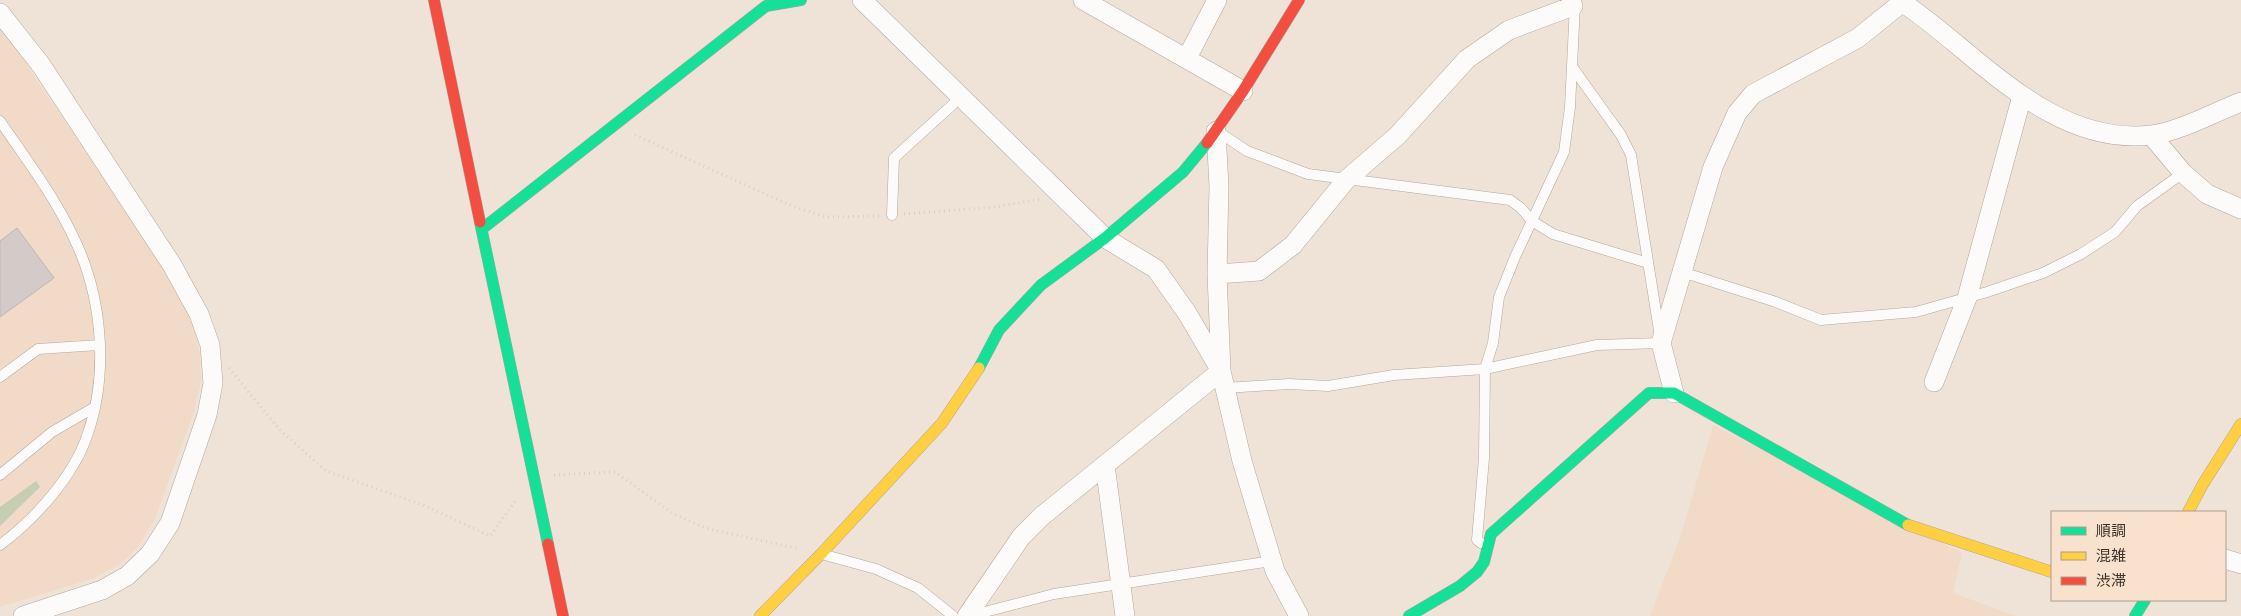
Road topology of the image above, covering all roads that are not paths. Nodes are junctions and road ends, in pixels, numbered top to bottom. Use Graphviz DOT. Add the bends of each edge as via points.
graph roads {
  1 [pos="434,0"];
  2 [pos="801,0"];
  3 [pos="862,0"];
  4 [pos="1083,0"];
  5 [pos="1217,0"];
  6 [pos="1299,0"];
  7 [pos="1902,1"];
  8 [pos="1574,2"];
  9 [pos="767,3"];
  10 [pos="0,13"];
  11 [pos="1187,58"];
  12 [pos="1573,68"];
  13 [pos="1243,91"];
  14 [pos="2022,96"];
  15 [pos="961,97"];
  16 [pos="2241,102"];
  17 [pos="0,121"];
  18 [pos="1216,130"];
  19 [pos="2151,135"];
  20 [pos="2183,174"];
  21 [pos="1346,180"];
  22 [pos="2241,209"];
  23 [pos="892,215"];
  24 [pos="1532,220"];
  25 [pos="482,229"];
  26 [pos="1106,238"];
  27 [pos="1648,263"];
  28 [pos="1682,272"];
  29 [pos="1217,274"];
  30 [pos="1967,298"];
  31 [pos="1661,342"];
  32 [pos="99,345"];
  33 [pos="1485,369"];
  34 [pos="0,377"];
  35 [pos="1223,380"];
  36 [pos="1934,382"];
  37 [pos="1674,393"];
  38 [pos="95,407"];
  39 [pos="2241,424"];
  40 [pos="1105,465"];
  41 [pos="0,475"];
  42 [pos="2188,511"];
  43 [pos="0,545"];
  44 [pos="1486,547"];
  45 [pos="821,554"];
  46 [pos="2226,559"];
  47 [pos="1272,561"];
  48 [pos="2241,564"];
  49 [pos="2051,572"];
  50 [pos="1121,584"];
  51 [pos="23,616"];
  52 [pos="564,616"];
  53 [pos="760,616"];
  54 [pos="953,616"];
  55 [pos="968,616"];
  56 [pos="1125,616"];
  57 [pos="1300,616"];
  58 [pos="1409,616"];
  1 -- 25 [label="street"];
  2 -- 9 [label="street"];
  3 -- 15 [label="street"];
  4 -- 11 [label="street"];
  5 -- 11 [label="street"];
  6 -- 13 [label="street"];
  7 -- 14 [label="street"];
  7 -- 28 [label="street" via="1858,38 1754,94 1737,113 1713,167"];
  8 -- 12 [label="lane"];
  8 -- 21 [label="street" via="1509,30 1467,58 1396,136"];
  9 -- 25 [label="street"];
  10 -- 51 [label="street" via="42,66 172,265 199,314 210,345 213,383 207,415 170,523 150,554 127,576 102,590"];
  11 -- 13 [label="street"];
  12 -- 24 [label="lane" via="1564,152"];
  12 -- 27 [label="lane" via="1631,154"];
  13 -- 18 [label="street"];
  14 -- 19 [label="street" via="2042,110 2094,130"];
  14 -- 30 [label="street"];
  15 -- 23 [label="lane" via="894,158"];
  15 -- 26 [label="street"];
  16 -- 19 [label="street"];
  17 -- 32 [label="lane" via="61,212 78,248 97,312"];
  18 -- 21 [label="lane" via="1247,151 1308,174"];
  18 -- 26 [label="street" via="1183,172"];
  18 -- 29 [label="street" via="1220,186"];
  19 -- 20 [label="street"];
  20 -- 22 [label="street" via="2207,194"];
  20 -- 30 [label="lane" via="2138,206 2115,232 2081,254 2043,273"];
  21 -- 24 [label="lane" via="1510,200"];
  21 -- 29 [label="street" via="1293,245 1259,271"];
  24 -- 27 [label="lane" via="1552,234"];
  24 -- 33 [label="lane" via="1499,297 1493,343"];
  25 -- 52 [label="street"];
  26 -- 35 [label="street" via="1156,268 1187,313"];
  26 -- 45 [label="street" via="1041,285 1009,318 942,423"];
  27 -- 31 [label="lane"];
  28 -- 30 [label="lane" via="1821,320 1916,312"];
  28 -- 31 [label="street"];
  29 -- 35 [label="street"];
  30 -- 36 [label="street"];
  31 -- 33 [label="lane" via="1597,345"];
  31 -- 37 [label="street"];
  32 -- 34 [label="lane" via="38,349"];
  32 -- 38 [label="lane"];
  33 -- 35 [label="lane" via="1394,375 1328,386"];
  33 -- 44 [label="lane" via="1484,458 1476,540"];
  35 -- 40 [label="street"];
  35 -- 47 [label="street" via="1242,461"];
  37 -- 44 [label="street" via="1649,393 1490,534"];
  37 -- 49 [label="street" via="1901,523"];
  38 -- 41 [label="lane" via="52,432"];
  38 -- 43 [label="lane" via="87,437 72,467 45,503"];
  39 -- 42 [label="street"];
  40 -- 50 [label="street"];
  40 -- 55 [label="street" via="1021,537"];
  44 -- 58 [label="street" via="1484,564 1468,580"];
  45 -- 53 [label="street"];
  45 -- 54 [label="lane" via="876,569 918,588"];
  46 -- 48 [label="street"];
  47 -- 50 [label="lane"];
  47 -- 57 [label="street"];
  50 -- 55 [label="lane" via="1054,594"];
  50 -- 56 [label="street"];
}
